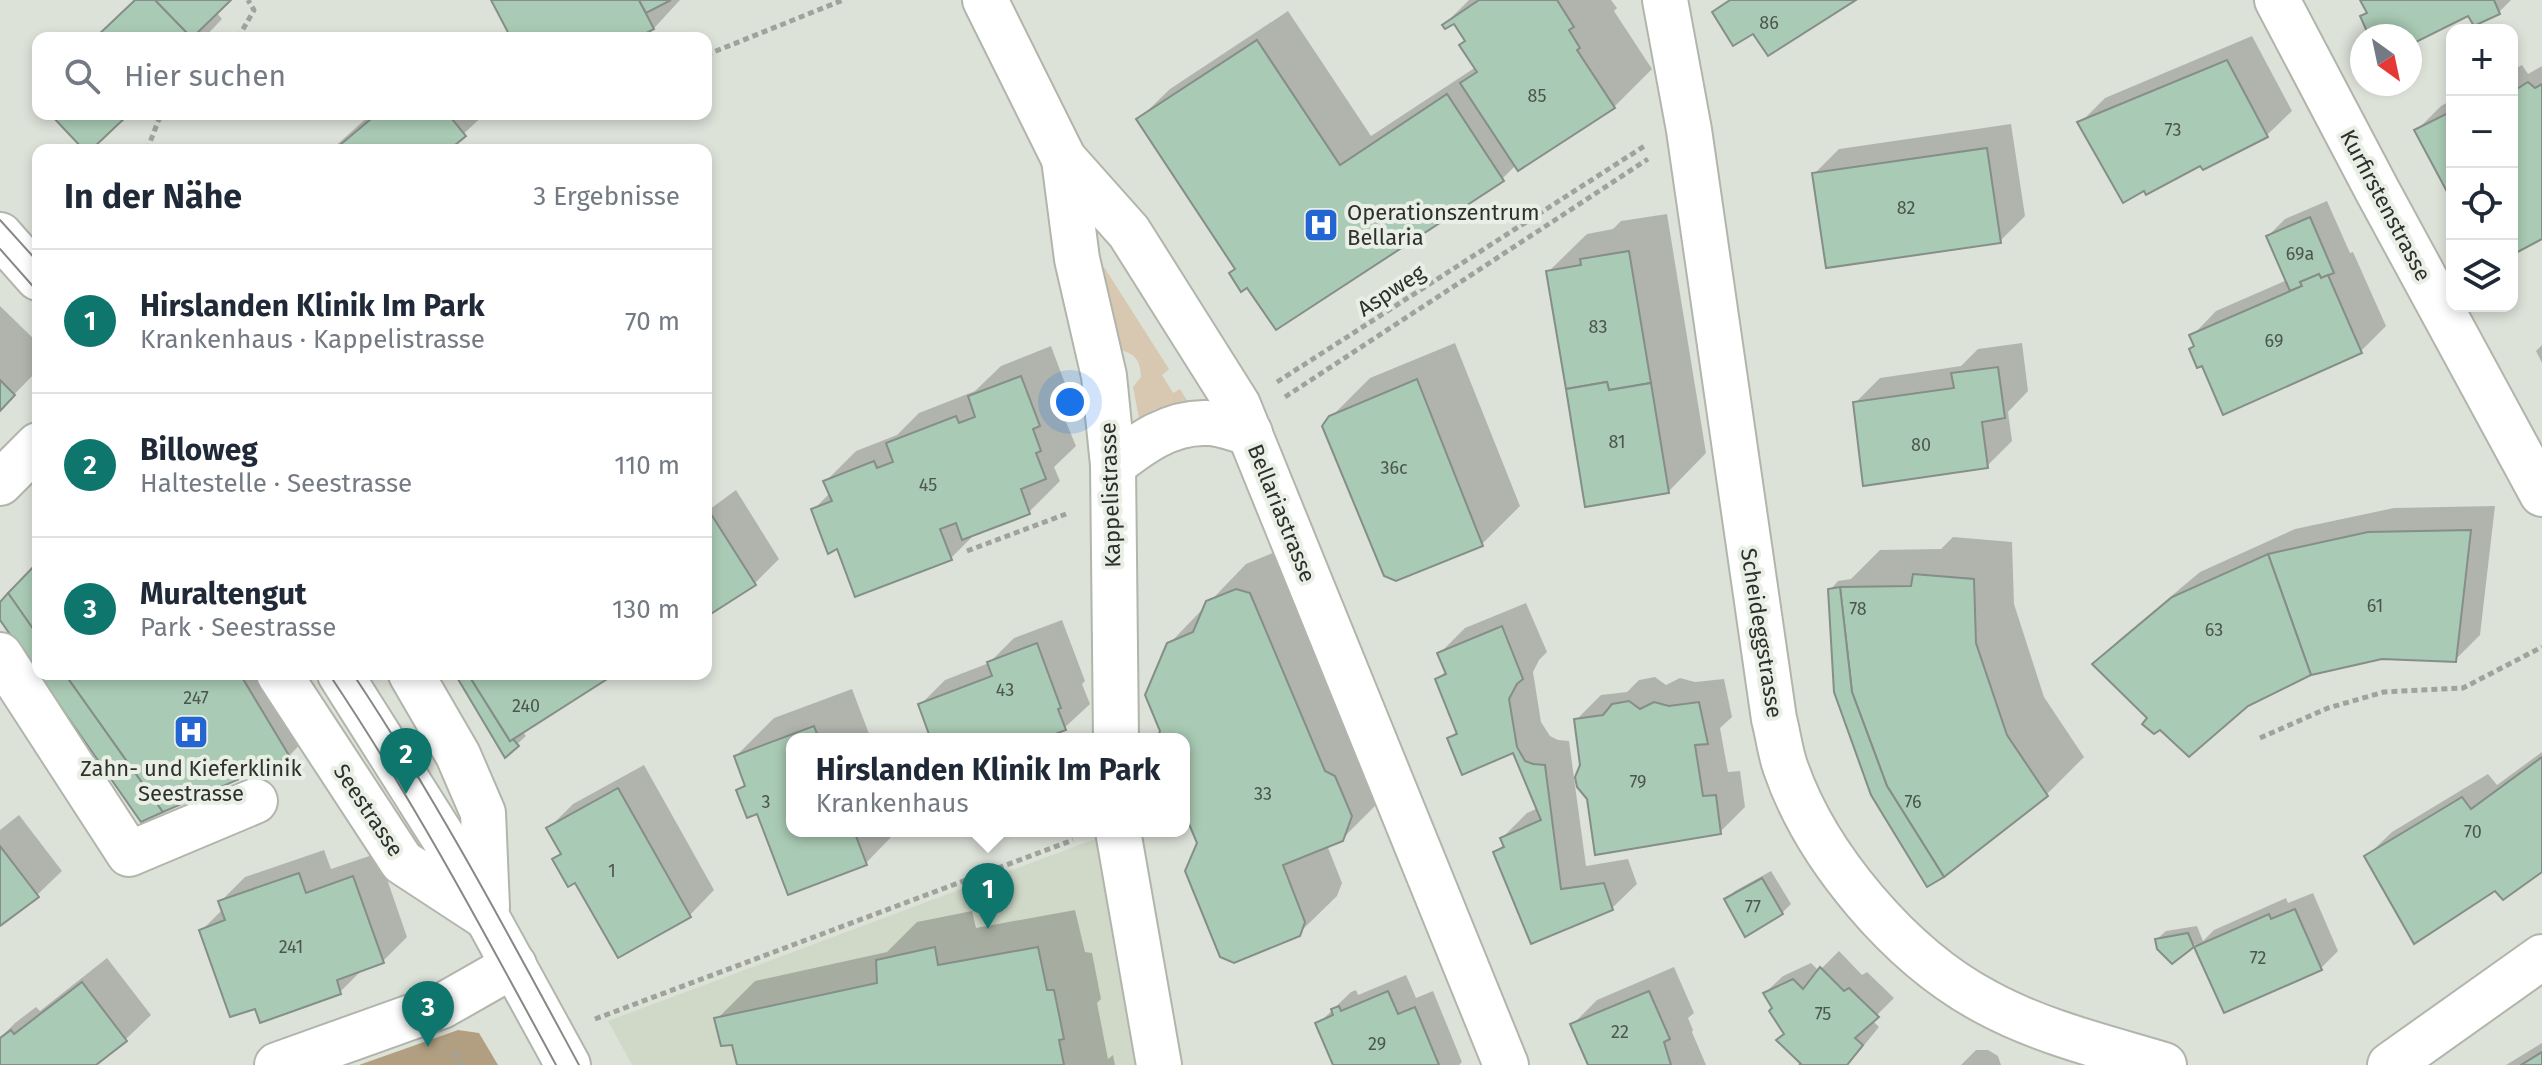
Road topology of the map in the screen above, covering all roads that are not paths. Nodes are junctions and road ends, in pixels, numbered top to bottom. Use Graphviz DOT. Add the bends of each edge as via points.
graph roads {
  1 [pos="985,0"];
  2 [pos="1665,0"];
  3 [pos="2277,0"];
  4 [pos="1064,159"];
  5 [pos="0,235"];
  6 [pos="32,271"];
  7 [pos="1250,433"];
  8 [pos="32,451"];
  9 [pos="1113,465"];
  10 [pos="0,483"];
  11 [pos="2542,494"];
  12 [pos="0,655"];
  13 [pos="283,680"];
  14 [pos="344,680"];
  15 [pos="414,680"];
  16 [pos="1116,733"];
  17 [pos="255,801"];
  18 [pos="1103,837"];
  19 [pos="488,918"];
  20 [pos="2542,957"];
  21 [pos="514,965"];
  22 [pos="277,1065"];
  23 [pos="568,1065"];
  24 [pos="1159,1065"];
  25 [pos="1506,1065"];
  26 [pos="2164,1065"];
  27 [pos="2390,1065"];
  1 -- 4 [label="street, Bellariastrasse"];
  2 -- 26 [label="street, Scheideggstrasse" via="1689,130 1774,719 1800,800 1849,881 1891,931 1933,968 1986,1002 2055,1031"];
  3 -- 11 [label="street, Kurfirstenstrasse"];
  4 -- 7 [label="street, Bellariastrasse" via="1129,232 1238,405"];
  4 -- 9 [label="street, Kappelistrasse" via="1077,259 1104,376"];
  5 -- 6 [label="street"];
  7 -- 9 [label="street" via="1208,423 1168,428"];
  7 -- 25 [label="street, Bellariastrasse"];
  8 -- 10 [label="street"];
  9 -- 16 [label="street, Kappelistrasse"];
  12 -- 17 [label="street" via="129,854"];
  13 -- 19 [label="street, Seestrasse" via="402,862"];
  14 -- 19 [label="street, Seestrasse"];
  15 -- 19 [label="street, Seestrasse" via="458,755 483,813"];
  18 -- 24 [label="street"];
  19 -- 21 [label="street, Seestrasse"];
  20 -- 27 [label="street"];
  21 -- 22 [label="street" via="442,1006"];
  21 -- 23 [label="street, Seestrasse"];
}
